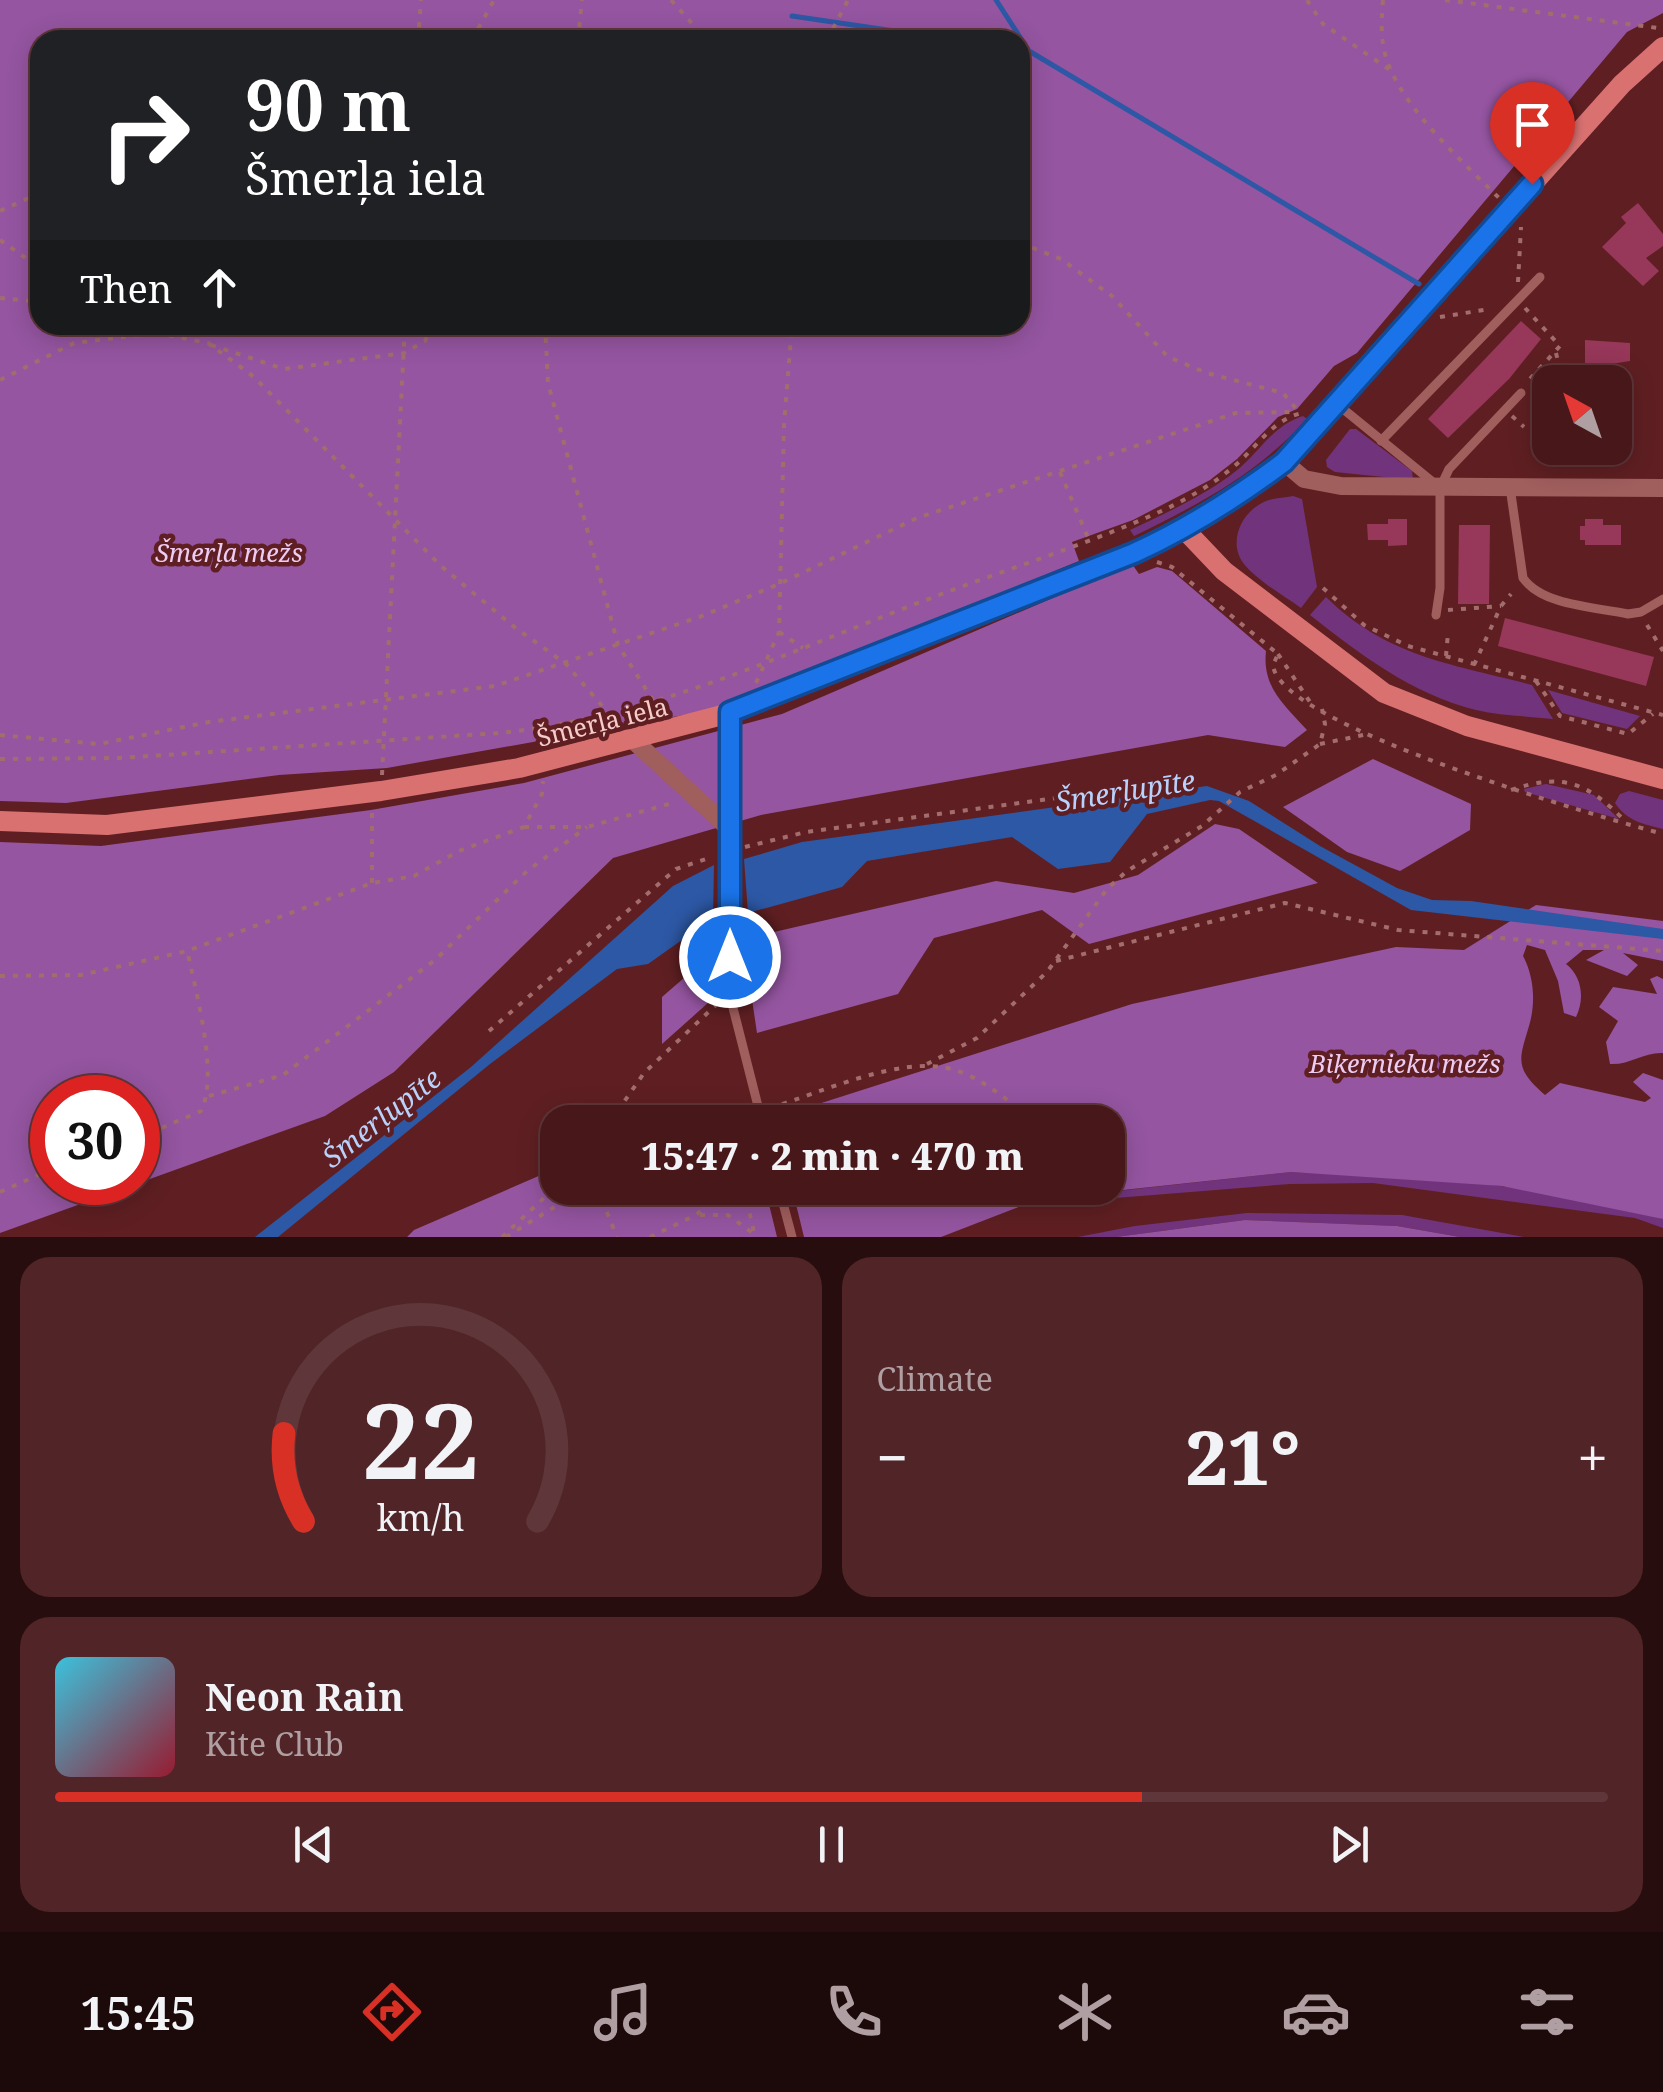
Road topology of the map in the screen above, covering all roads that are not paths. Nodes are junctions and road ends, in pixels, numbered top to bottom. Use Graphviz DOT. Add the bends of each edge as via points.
graph roads {
  1 [pos="1663,47"];
  2 [pos="1540,276"];
  3 [pos="1522,393"];
  4 [pos="1336,404"];
  5 [pos="1381,441"];
  6 [pos="1284,462"];
  7 [pos="1510,487"];
  8 [pos="1440,488"];
  9 [pos="1663,488"];
  10 [pos="1185,530"];
  11 [pos="1663,598"];
  12 [pos="1436,615"];
  13 [pos="730,712"];
  14 [pos="633,740"];
  15 [pos="1663,779"];
  16 [pos="0,820"];
  17 [pos="730,829"];
  18 [pos="729,992"];
  19 [pos="758,1105"];
  20 [pos="784,1205"];
  21 [pos="792,1237"];
  1 -- 4 [label="street, Šmerļa iela" via="1622,84 1515,216"];
  2 -- 5 [label="lane"];
  3 -- 8 [label="lane" via="1450,468"];
  4 -- 5 [label="lane"];
  4 -- 6 [label="street, Šmerļa iela"];
  5 -- 8 [label="lane"];
  6 -- 8 [label="street" via="1304,479 1330,485"];
  6 -- 10 [label="street, Šmerļa iela"];
  7 -- 8 [label="street"];
  7 -- 9 [label="street"];
  7 -- 11 [label="lane" via="1530,589 1628,614"];
  8 -- 12 [label="lane"];
  10 -- 13 [label="street, Šmerļa iela"];
  10 -- 15 [label="street" via="1224,571 1384,694 1467,726"];
  13 -- 14 [label="street, Šmerļa iela"];
  13 -- 17 [label="street"];
  14 -- 16 [label="street, Šmerļa iela" via="381,791 107,825"];
  14 -- 17 [label="street"];
  17 -- 18 [label="street"];
  18 -- 19 [label="lane"];
  20 -- 21 [label="lane"];
}
